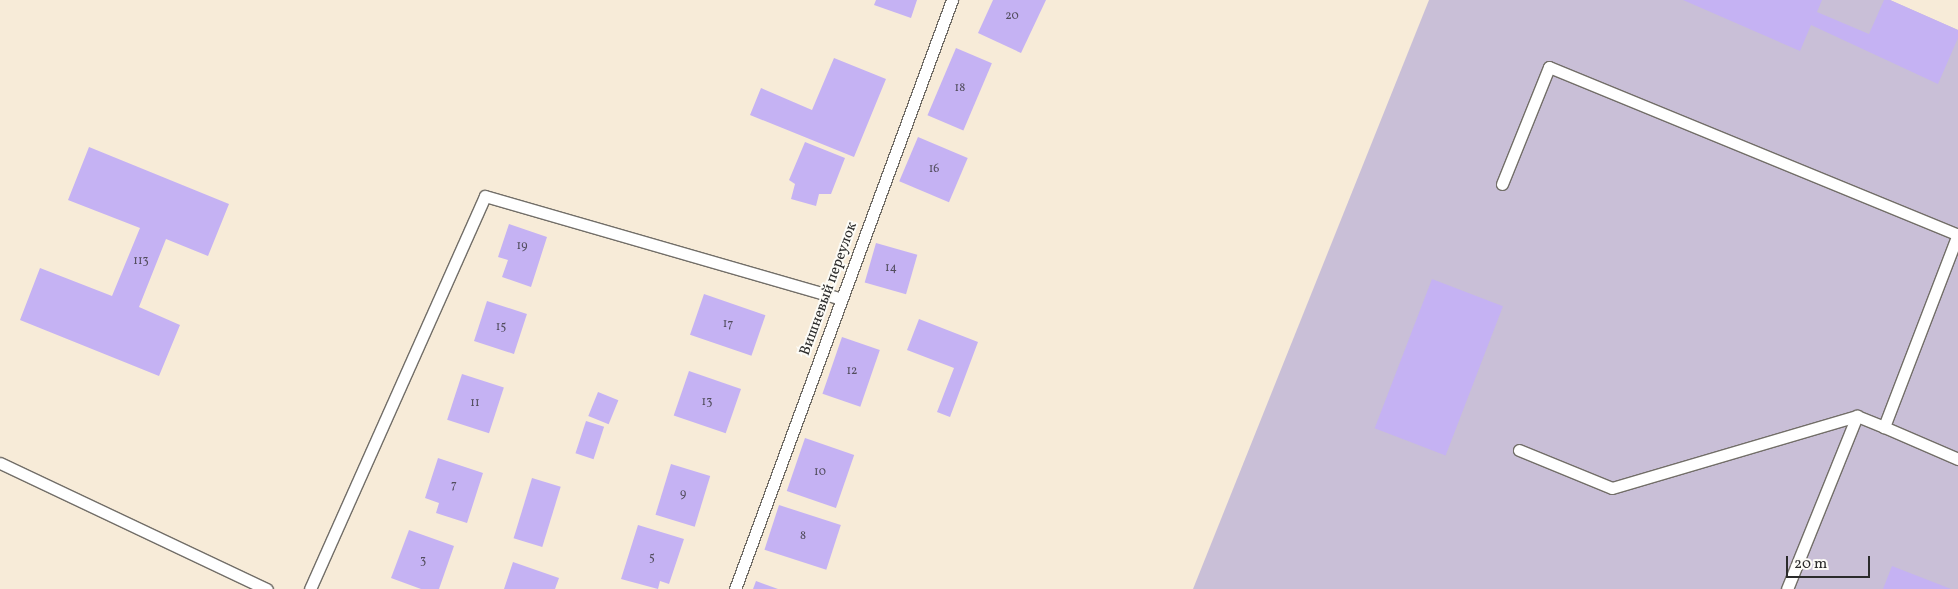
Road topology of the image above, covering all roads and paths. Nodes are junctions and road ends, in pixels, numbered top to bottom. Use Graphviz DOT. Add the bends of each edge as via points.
graph roads {
  1 [pos="952,0"];
  2 [pos="1502,184"];
  3 [pos="1958,235"];
  4 [pos="842,298"];
  5 [pos="1857,416"];
  6 [pos="1884,427"];
  7 [pos="1520,450"];
  8 [pos="1958,458"];
  9 [pos="0,463"];
  10 [pos="267,589"];
  11 [pos="310,589"];
  12 [pos="736,589"];
  13 [pos="1787,589"];
  1 -- 4 [label="lane, Вишневый переулок"];
  2 -- 3 [label="lane" via="1549,66"];
  3 -- 6 [label="lane"];
  4 -- 11 [label="lane" via="485,196"];
  4 -- 12 [label="lane, Вишневый переулок"];
  5 -- 6 [label="lane"];
  5 -- 7 [label="lane" via="1612,488"];
  5 -- 13 [label="lane"];
  6 -- 8 [label="lane"];
  9 -- 10 [label="lane"];
}
